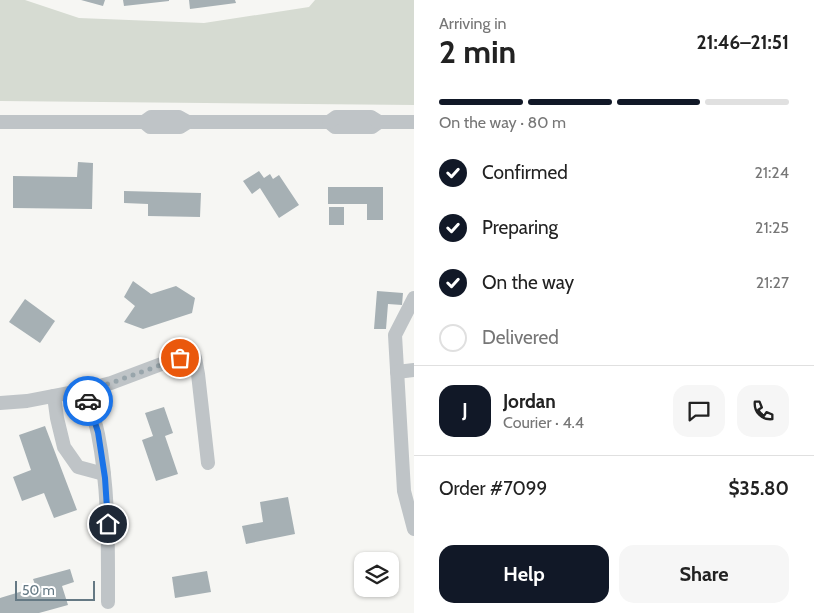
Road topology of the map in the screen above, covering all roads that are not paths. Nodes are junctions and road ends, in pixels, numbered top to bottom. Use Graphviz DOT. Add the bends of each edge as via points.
graph roads {
  1 [pos="0,122"];
  2 [pos="414,122"];
  3 [pos="414,298"];
  4 [pos="414,370"];
  5 [pos="397,372"];
  6 [pos="84,390"];
  7 [pos="54,396"];
  8 [pos="0,403"];
  9 [pos="407,410"];
  10 [pos="208,463"];
  11 [pos="104,474"];
  12 [pos="413,520"];
  13 [pos="108,602"];
  1 -- 2 [label="street" via="144,122 152,116 179,117 188,122 329,122 336,116 371,117 378,122"];
  3 -- 5 [label="street" via="395,335"];
  4 -- 5 [label="street"];
  5 -- 9 [label="street"];
  6 -- 7 [label="street"];
  6 -- 10 [label="street" via="180,358 194,358"];
  6 -- 11 [label="street" via="98,432"];
  7 -- 8 [label="street"];
  7 -- 11 [label="street" via="64,447 78,467"];
  9 -- 12 [label="street" via="404,491"];
  11 -- 13 [label="street" via="109,539"];
}
